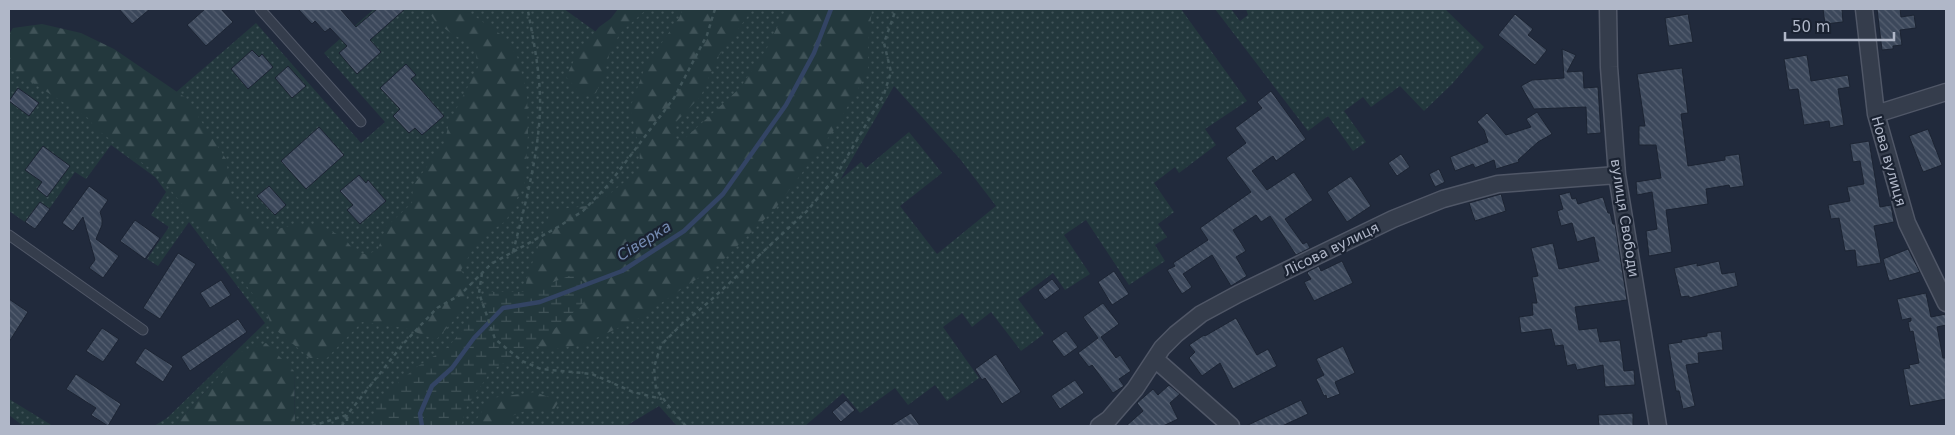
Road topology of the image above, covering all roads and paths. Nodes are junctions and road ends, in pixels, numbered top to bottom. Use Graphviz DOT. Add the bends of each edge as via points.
graph roads {
  1 [pos="260,9"];
  2 [pos="525,9"];
  3 [pos="715,9"];
  4 [pos="896,9"];
  5 [pos="1608,9"];
  6 [pos="1864,9"];
  7 [pos="1946,92"];
  8 [pos="1876,114"];
  9 [pos="361,122"];
  10 [pos="1617,175"];
  11 [pos="9,235"];
  12 [pos="513,252"];
  13 [pos="482,273"];
  14 [pos="1946,304"];
  15 [pos="143,330"];
  16 [pos="1155,359"];
  17 [pos="663,399"];
  18 [pos="347,415"];
  19 [pos="312,426"];
  20 [pos="342,426"];
  21 [pos="348,426"];
  22 [pos="686,426"];
  23 [pos="1099,426"];
  24 [pos="1231,426"];
  25 [pos="1658,426"];
  1 -- 9 [label="lane"];
  2 -- 12 [label="path" via="537,61 540,109 533,177"];
  3 -- 12 [label="path" via="707,36 674,98 609,184 582,211"];
  4 -- 17 [label="path" via="884,43 891,72 884,94 839,171 807,211 661,345 654,367 656,389"];
  5 -- 10 [label="street, вулиця Свободи"];
  6 -- 8 [label="street, Нова вулиця"];
  7 -- 8 [label="street"];
  8 -- 14 [label="street, Нова вулиця" via="1907,222"];
  10 -- 16 [label="street, Лісова вулиця" via="1498,184 1443,199 1393,218 1201,314 1176,334"];
  10 -- 25 [label="street, вулиця Свободи"];
  11 -- 15 [label="lane"];
  12 -- 13 [label="path"];
  13 -- 17 [label="path" via="479,293 495,340 522,361 541,369 592,374 633,392"];
  13 -- 18 [label="path" via="460,295 437,308 404,343"];
  16 -- 23 [label="street, Лісова вулиця" via="1135,389"];
  16 -- 24 [label="street"];
  17 -- 22 [label="path"];
  18 -- 19 [label="path"];
  18 -- 20 [label="path"];
  18 -- 21 [label="path"];
}
